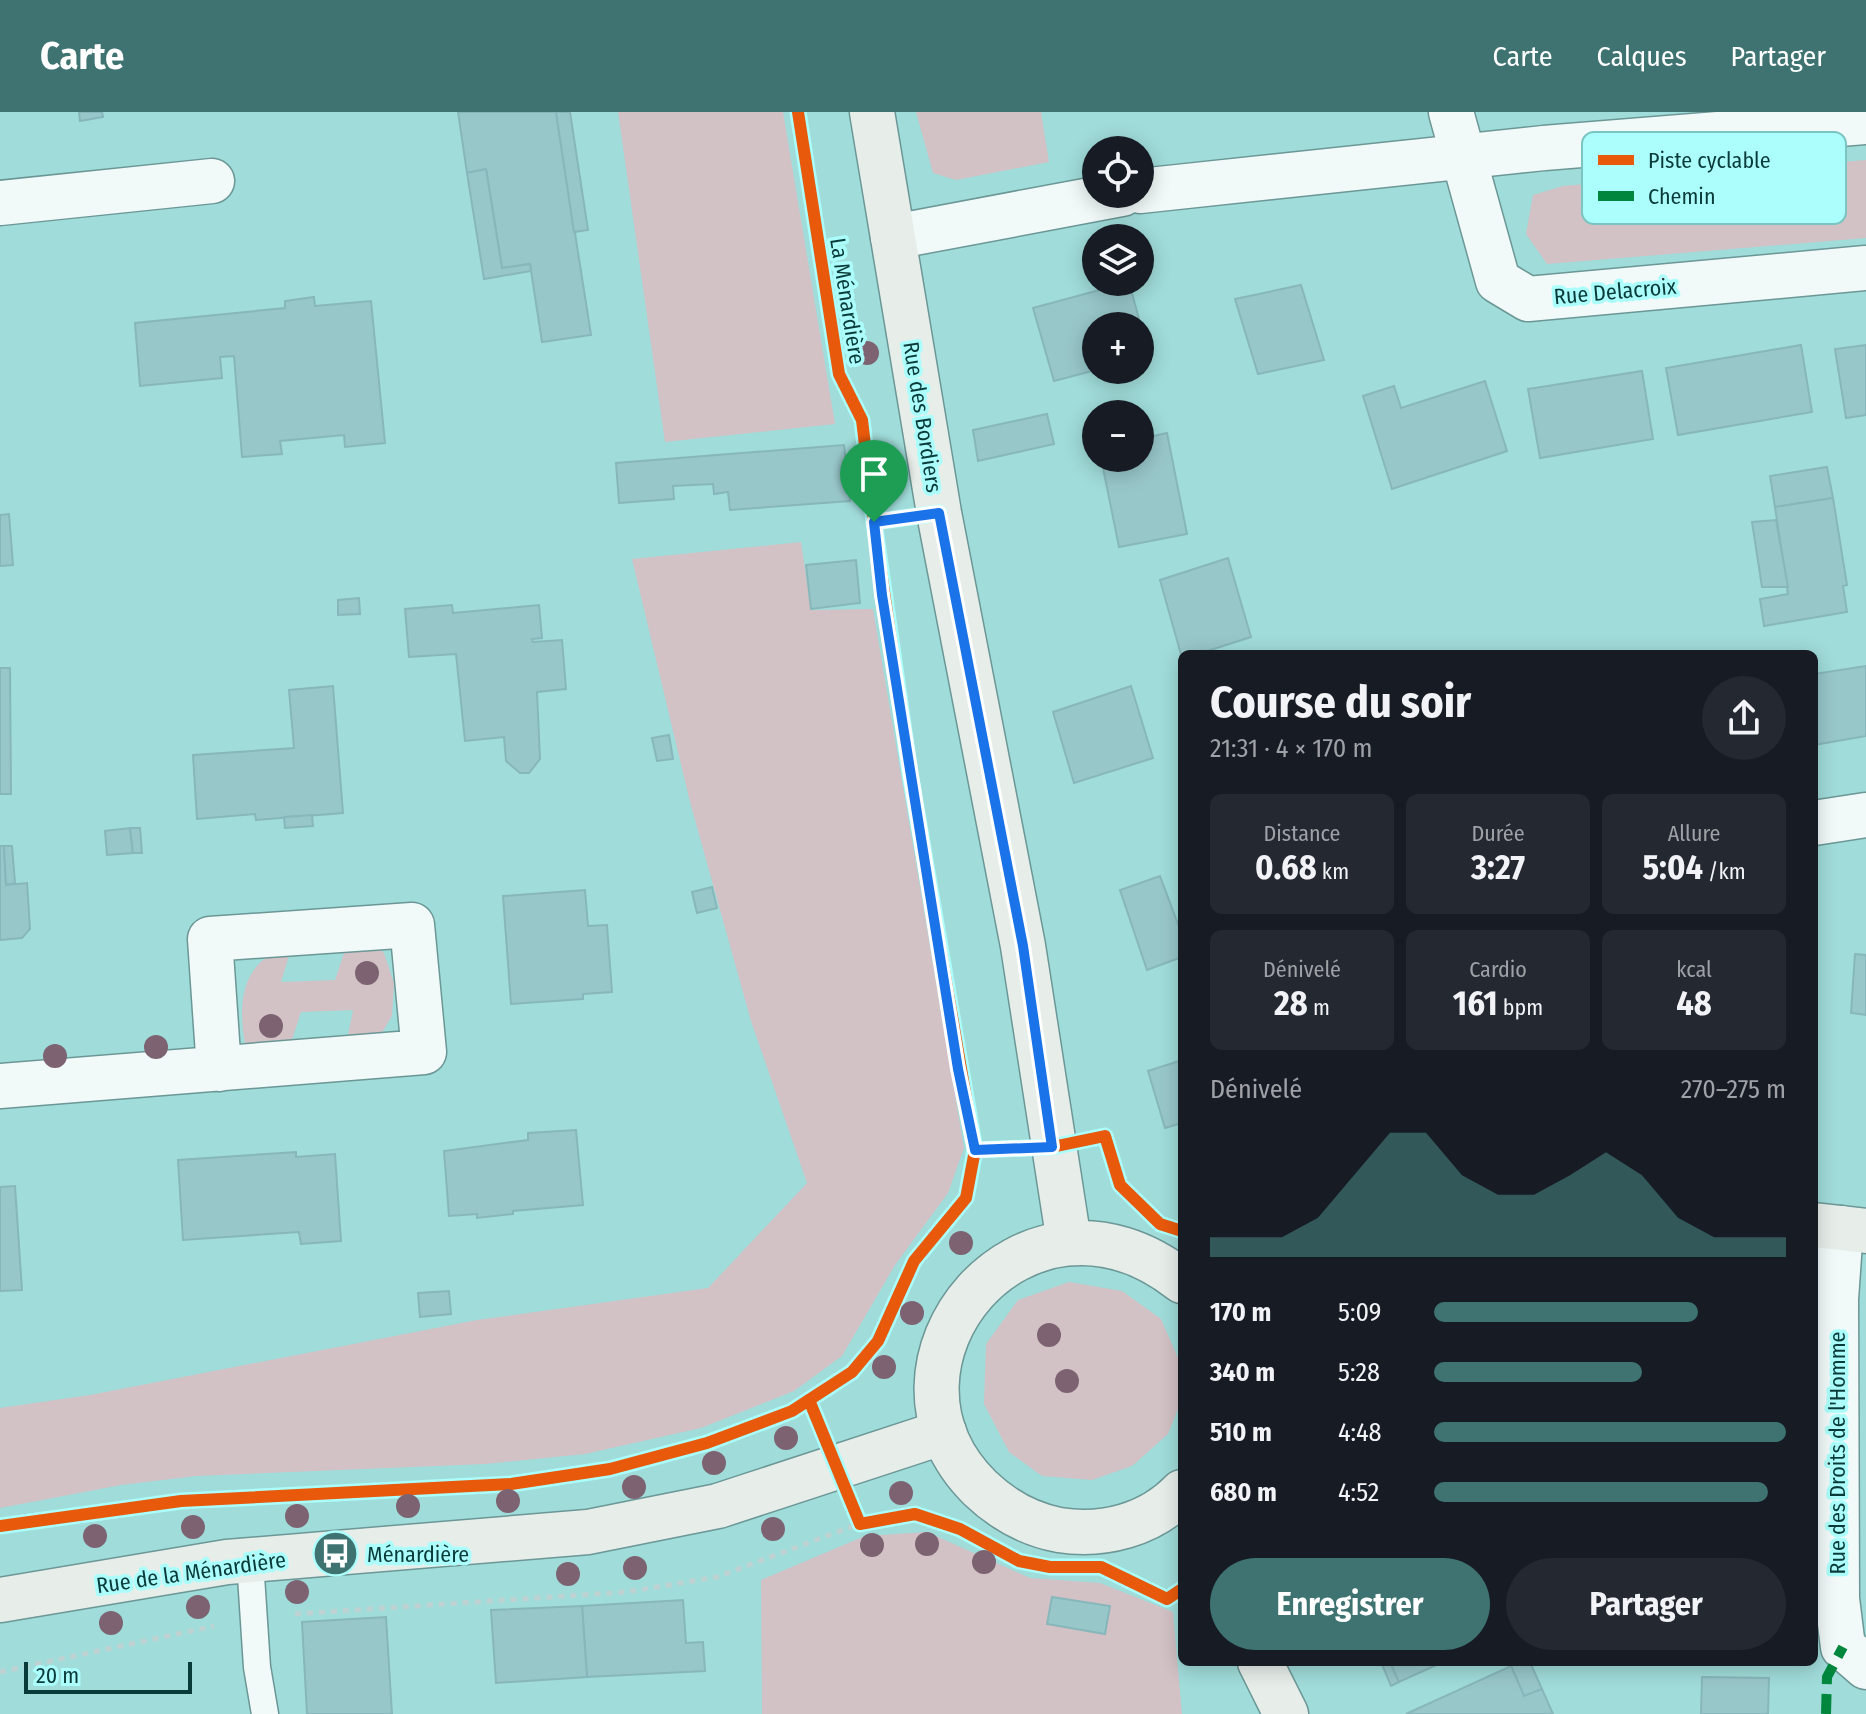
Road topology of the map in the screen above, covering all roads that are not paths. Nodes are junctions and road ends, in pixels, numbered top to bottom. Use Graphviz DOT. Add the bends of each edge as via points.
graph roads {
  1 [pos="872,112"];
  2 [pos="1451,112"];
  3 [pos="1866,122"];
  4 [pos="1751,132"];
  5 [pos="1582,147"];
  6 [pos="1462,157"];
  7 [pos="212,181"];
  8 [pos="1154,190"];
  9 [pos="1082,202"];
  10 [pos="0,203"];
  11 [pos="893,237"];
  12 [pos="1866,268"];
  13 [pos="1866,815"];
  14 [pos="1818,822"];
  15 [pos="219,1069"];
  16 [pos="0,1086"];
  17 [pos="1840,1228"];
  18 [pos="1069,1242"];
  19 [pos="1178,1278"];
  20 [pos="944,1432"];
  21 [pos="1177,1508"];
  22 [pos="250,1561"];
  23 [pos="0,1600"];
  24 [pos="1262,1666"];
  25 [pos="1866,1667"];
  26 [pos="265,1714"];
  27 [pos="1286,1714"];
  1 -- 11 [label="main road, Rue des Bordiers"];
  2 -- 6 [label="street, Rue Delacroix"];
  3 -- 4 [label="street"];
  5 -- 6 [label="street"];
  6 -- 8 [label="street"];
  6 -- 12 [label="street, Rue Delacroix" via="1498,281 1528,299"];
  7 -- 10 [label="street"];
  9 -- 11 [label="street"];
  11 -- 18 [label="main road, Rue des Bordiers" via="937,501 1023,946"];
  13 -- 14 [label="street"];
  15 -- 15 [label="street" via="210,939 412,925 424,1052"];
  15 -- 16 [label="street"];
  17 -- 25 [label="street, Rue des Droits de l'Homme" via="1839,1632 1843,1647"];
  18 -- 19 [label="main road" via="1114,1244 1155,1260"];
  18 -- 20 [label="main road" via="1027,1252 990,1275 961,1307 943,1346 937,1389"];
  20 -- 21 [label="main road" via="965,1473 997,1504 1037,1526 1082,1533 1127,1527"];
  20 -- 22 [label="main road, Rue de la Ménardière" via="718,1506 588,1532"];
  22 -- 23 [label="main road, Rue de la Ménardière"];
  22 -- 26 [label="lane"];
  24 -- 27 [label="main road"];
}
